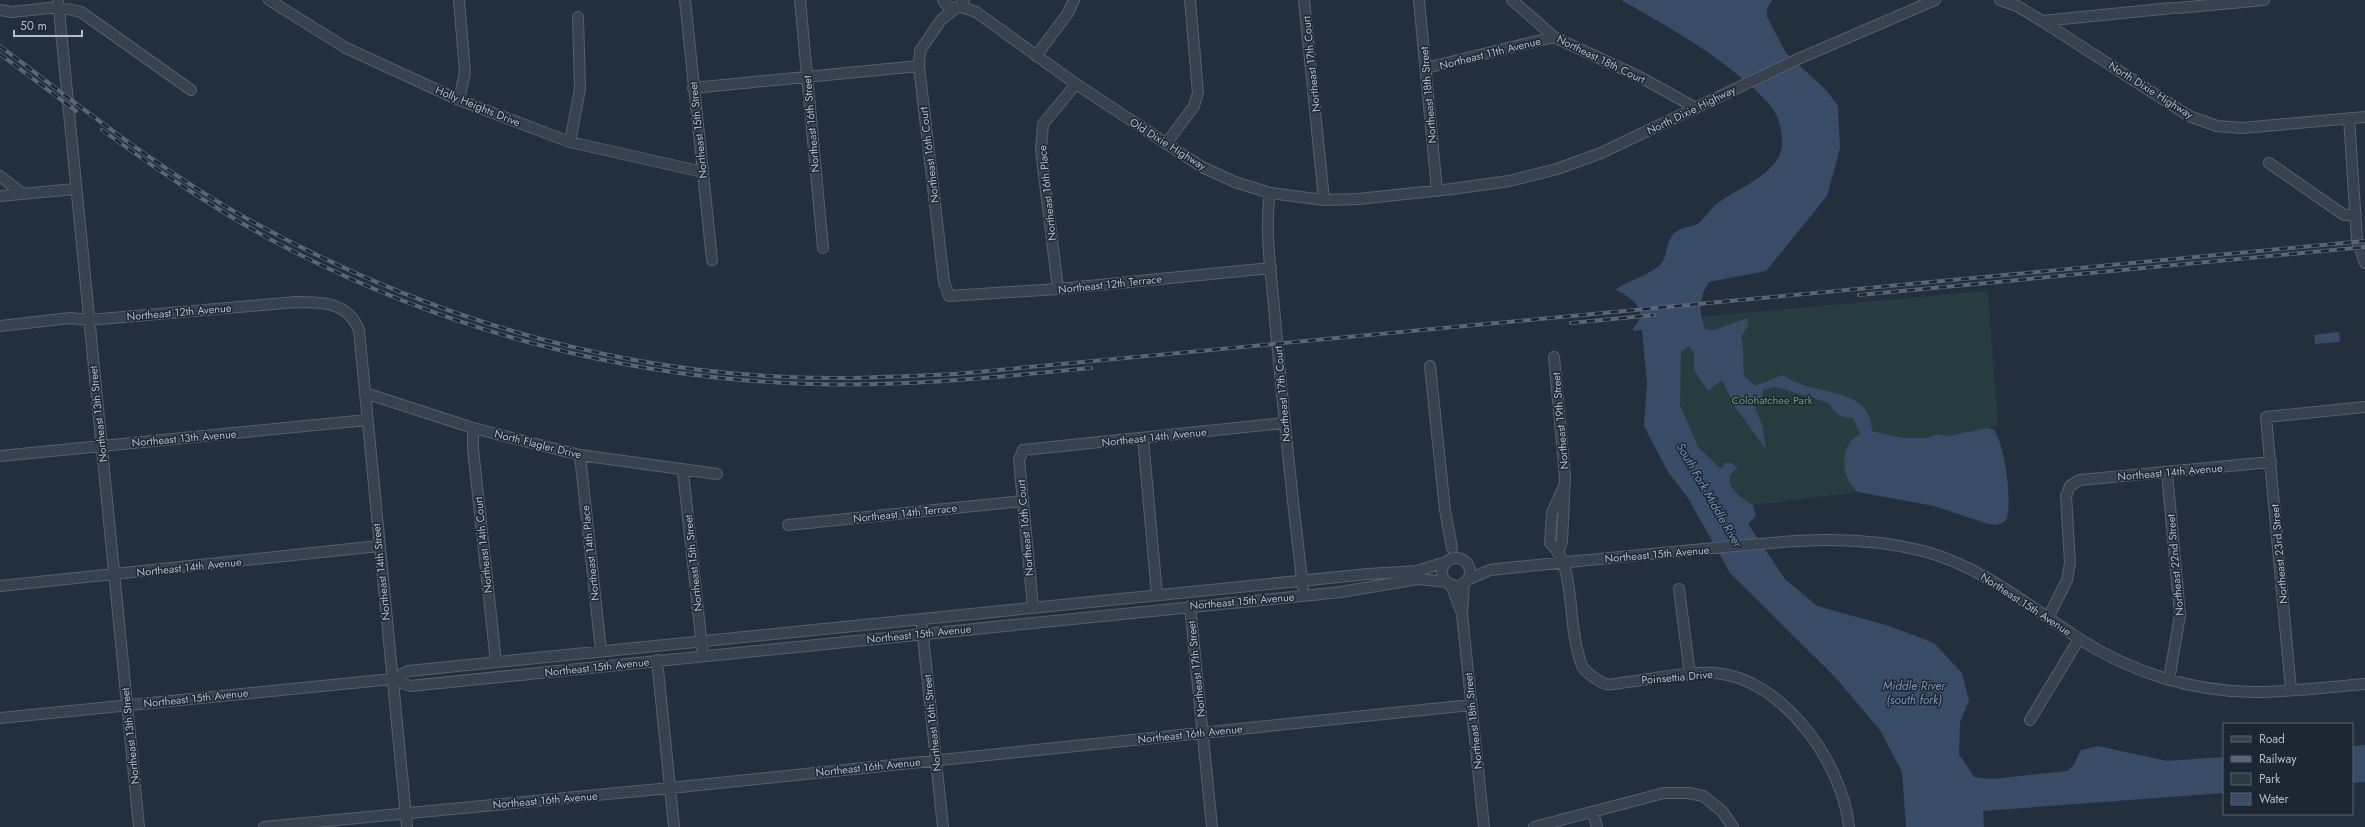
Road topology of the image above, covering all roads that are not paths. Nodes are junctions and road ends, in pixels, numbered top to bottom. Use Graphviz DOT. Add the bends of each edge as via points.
graph roads {
  1 [pos="269,0"];
  2 [pos="459,0"];
  3 [pos="685,0"];
  4 [pos="800,0"];
  5 [pos="1074,0"];
  6 [pos="1190,0"];
  7 [pos="1304,0"];
  8 [pos="1419,0"];
  9 [pos="1512,0"];
  10 [pos="1935,0"];
  11 [pos="2000,0"];
  12 [pos="2264,0"];
  13 [pos="944,2"];
  14 [pos="962,3"];
  15 [pos="59,4"];
  16 [pos="0,10"];
  17 [pos="578,17"];
  18 [pos="941,20"];
  19 [pos="2042,21"];
  20 [pos="1554,37"];
  21 [pos="1036,56"];
  22 [pos="919,66"];
  23 [pos="1426,68"];
  24 [pos="807,78"];
  25 [pos="1076,84"];
  26 [pos="693,88"];
  27 [pos="191,90"];
  28 [pos="459,100"];
  29 [pos="1696,108"];
  30 [pos="2365,117"];
  31 [pos="2349,118"];
  32 [pos="570,142"];
  33 [pos="1166,144"];
  34 [pos="2269,164"];
  35 [pos="702,172"];
  36 [pos="0,176"];
  37 [pos="75,189"];
  38 [pos="1437,191"];
  39 [pos="1270,193"];
  40 [pos="23,194"];
  41 [pos="0,196"];
  42 [pos="1324,200"];
  43 [pos="2356,215"];
  44 [pos="823,248"];
  45 [pos="712,260"];
  46 [pos="2365,263"];
  47 [pos="1271,268"];
  48 [pos="1058,289"];
  49 [pos="949,296"];
  50 [pos="354,318"];
  51 [pos="89,320"];
  52 [pos="0,326"];
  53 [pos="1554,357"];
  54 [pos="1430,366"];
  55 [pos="365,393"];
  56 [pos="2365,407"];
  57 [pos="367,420"];
  58 [pos="1285,423"];
  59 [pos="473,428"];
  60 [pos="1143,438"];
  61 [pos="101,446"];
  62 [pos="1022,450"];
  63 [pos="580,455"];
  64 [pos="0,456"];
  65 [pos="2271,462"];
  66 [pos="683,471"];
  67 [pos="2167,473"];
  68 [pos="717,474"];
  69 [pos="1023,501"];
  70 [pos="788,525"];
  71 [pos="379,546"];
  72 [pos="1452,548"];
  73 [pos="1447,561"];
  74 [pos="1465,561"];
  75 [pos="1564,562"];
  76 [pos="1490,570"];
  77 [pos="114,575"];
  78 [pos="1302,580"];
  79 [pos="1466,582"];
  80 [pos="1449,583"];
  81 [pos="0,586"];
  82 [pos="1678,589"];
  83 [pos="1157,595"];
  84 [pos="1304,596"];
  85 [pos="1190,606"];
  86 [pos="1033,607"];
  87 [pos="1462,614"];
  88 [pos="2048,618"];
  89 [pos="922,619"];
  90 [pos="923,633"];
  91 [pos="2079,639"];
  92 [pos="701,641"];
  93 [pos="600,651"];
  94 [pos="703,656"];
  95 [pos="657,660"];
  96 [pos="496,662"];
  97 [pos="1690,675"];
  98 [pos="392,679"];
  99 [pos="2169,680"];
  100 [pos="2365,684"];
  101 [pos="2291,690"];
  102 [pos="127,705"];
  103 [pos="1471,705"];
  104 [pos="0,718"];
  105 [pos="2030,720"];
  106 [pos="1203,733"];
  107 [pos="936,760"];
  108 [pos="670,788"];
  109 [pos="406,813"];
  110 [pos="1593,813"];
  111 [pos="139,827"];
  112 [pos="264,827"];
  113 [pos="407,827"];
  114 [pos="674,827"];
  115 [pos="943,827"];
  116 [pos="1212,827"];
  117 [pos="1484,827"];
  118 [pos="1534,827"];
  119 [pos="1597,827"];
  120 [pos="1733,827"];
  121 [pos="1849,827"];
  1 -- 28 [label="street, Holly Heights Drive" via="346,48"];
  2 -- 28 [label="street" via="465,72"];
  3 -- 26 [label="street, Northeast 15th Street"];
  4 -- 24 [label="street, Northeast 16th Street"];
  5 -- 21 [label="street" via="1068,13"];
  6 -- 33 [label="street" via="1198,93 1194,106"];
  7 -- 42 [label="street, Northeast 17th Court"];
  8 -- 23 [label="street, Northeast 18th Street"];
  9 -- 20 [label="street, Northeast 18th Court"];
  10 -- 29 [label="street, North Dixie Highway" via="1798,59"];
  11 -- 19 [label="street, North Dixie Highway" via="2017,6"];
  12 -- 19 [label="street"];
  13 -- 14 [label="street" via="950,7"];
  13 -- 18 [label="street, Northeast 16th Court"];
  14 -- 18 [label="street, Northeast 16th Court"];
  14 -- 21 [label="street, Old Dixie Highway"];
  15 -- 16 [label="street" via="12,12"];
  15 -- 27 [label="street" via="81,12"];
  15 -- 37 [label="street, Northeast 13th Street"];
  17 -- 32 [label="street" via="580,89"];
  18 -- 22 [label="street, Northeast 16th Court" via="920,51"];
  19 -- 31 [label="street, North Dixie Highway" via="2184,113 2217,126 2242,128"];
  20 -- 23 [label="street, Northeast 11th Avenue"];
  20 -- 29 [label="street, Northeast 18th Court" via="1640,77"];
  21 -- 25 [label="street, Old Dixie Highway"];
  22 -- 24 [label="street"];
  22 -- 49 [label="street, Northeast 16th Court" via="944,282"];
  23 -- 38 [label="street, Northeast 18th Street"];
  24 -- 26 [label="street"];
  24 -- 44 [label="street, Northeast 16th Street"];
  25 -- 33 [label="street, Old Dixie Highway"];
  25 -- 48 [label="street, Northeast 16th Place" via="1044,124 1041,150"];
  26 -- 35 [label="street, Northeast 15th Street"];
  28 -- 32 [label="street, Holly Heights Drive"];
  29 -- 38 [label="street, North Dixie Highway" via="1601,153 1557,168 1509,181"];
  30 -- 31 [label="street, North Dixie Highway"];
  31 -- 43 [label="street"];
  32 -- 35 [label="street, Holly Heights Drive"];
  33 -- 39 [label="street, Old Dixie Highway" via="1202,167 1235,182"];
  34 -- 43 [label="street" via="2344,215"];
  35 -- 45 [label="street, Northeast 15th Street"];
  36 -- 40 [label="street"];
  37 -- 40 [label="street"];
  37 -- 51 [label="street, Northeast 13th Street"];
  38 -- 42 [label="street, Old Dixie Highway"];
  39 -- 42 [label="street, Old Dixie Highway"];
  39 -- 47 [label="street, Northeast 17th Court" via="1267,220"];
  40 -- 41 [label="street"];
  43 -- 46 [label="street" via="2358,242"];
  47 -- 48 [label="street, Northeast 12th Terrace"];
  47 -- 58 [label="street, Northeast 17th Court"];
  48 -- 49 [label="street, Northeast 12th Terrace"];
  50 -- 51 [label="street, Northeast 12th Avenue" via="335,306 316,302 296,302"];
  50 -- 55 [label="street, Northeast 14th Street" via="359,330"];
  51 -- 52 [label="street, Northeast 12th Avenue" via="70,318"];
  51 -- 61 [label="street, Northeast 13th Street"];
  53 -- 75 [label="street, Northeast 19th Street" via="1564,486 1552,513 1550,543 1558,550"];
  54 -- 72 [label="street" via="1445,510"];
  55 -- 57 [label="street, Northeast 14th Street"];
  55 -- 59 [label="street, North Flagler Drive"];
  56 -- 65 [label="street, Northeast 23rd Street" via="2266,417"];
  57 -- 61 [label="street, Northeast 13th Avenue"];
  57 -- 71 [label="street, Northeast 14th Street"];
  58 -- 60 [label="street, Northeast 14th Avenue"];
  58 -- 78 [label="street, Northeast 17th Court"];
  59 -- 63 [label="street, North Flagler Drive"];
  59 -- 96 [label="street, Northeast 14th Court" via="473,449"];
  60 -- 62 [label="street, Northeast 14th Avenue"];
  60 -- 83 [label="street"];
  61 -- 64 [label="street, Northeast 13th Avenue"];
  61 -- 77 [label="street, Northeast 13th Street"];
  62 -- 69 [label="street, Northeast 16th Court" via="1019,460"];
  63 -- 66 [label="street, North Flagler Drive"];
  63 -- 93 [label="street, Northeast 14th Place"];
  65 -- 67 [label="street, Northeast 14th Avenue"];
  65 -- 101 [label="street, Northeast 23rd Street"];
  66 -- 68 [label="street, North Flagler Drive"];
  66 -- 92 [label="street, Northeast 15th Street"];
  67 -- 88 [label="street, Northeast 14th Avenue" via="2080,480 2070,486 2066,496 2070,563 2067,580"];
  67 -- 99 [label="street, Northeast 22nd Street" via="2180,615"];
  69 -- 70 [label="street, Northeast 14th Terrace"];
  69 -- 86 [label="street, Northeast 16th Court"];
  71 -- 77 [label="street, Northeast 14th Avenue"];
  71 -- 98 [label="street, Northeast 14th Street"];
  72 -- 73 [label="street"];
  72 -- 74 [label="street"];
  73 -- 74 [label="street" via="1457,558"];
  73 -- 78 [label="street, Northeast 15th Avenue" via="1417,571"];
  73 -- 80 [label="street" via="1443,575"];
  74 -- 76 [label="street, Northeast 15th Avenue"];
  74 -- 79 [label="street" via="1470,572"];
  75 -- 76 [label="street, Northeast 15th Avenue"];
  75 -- 88 [label="street, Northeast 15th Avenue" via="1829,538 1855,540 1926,551 1981,575"];
  75 -- 97 [label="street, Poinsettia Drive" via="1573,636 1583,669 1606,684"];
  76 -- 79 [label="street, Northeast 15th Avenue"];
  77 -- 81 [label="street, Northeast 14th Avenue"];
  77 -- 102 [label="street, Northeast 13th Street"];
  78 -- 83 [label="street, Northeast 15th Avenue"];
  78 -- 84 [label="street, Northeast 17th Court"];
  79 -- 80 [label="street"];
  79 -- 87 [label="street, Northeast 18th Street"];
  80 -- 84 [label="street, Northeast 15th Avenue" via="1418,579"];
  80 -- 87 [label="street, Northeast 18th Street"];
  82 -- 97 [label="street"];
  83 -- 86 [label="street, Northeast 15th Avenue"];
  84 -- 85 [label="street, Northeast 15th Avenue"];
  85 -- 90 [label="street, Northeast 15th Avenue"];
  85 -- 106 [label="street, Northeast 17th Street"];
  86 -- 89 [label="street, Northeast 15th Avenue"];
  87 -- 103 [label="street, Northeast 18th Street"];
  88 -- 91 [label="street, Northeast 15th Avenue"];
  89 -- 90 [label="street, Northeast 16th Street"];
  89 -- 92 [label="street, Northeast 15th Avenue"];
  90 -- 94 [label="street, Northeast 15th Avenue"];
  90 -- 107 [label="street, Northeast 16th Street"];
  91 -- 99 [label="street, Northeast 15th Avenue" via="2115,659"];
  91 -- 105 [label="street"];
  92 -- 93 [label="street, Northeast 15th Avenue"];
  92 -- 94 [label="street, Northeast 15th Street"];
  93 -- 96 [label="street, Northeast 15th Avenue"];
  94 -- 95 [label="street, Northeast 15th Avenue"];
  95 -- 98 [label="street, Northeast 15th Avenue" via="410,686"];
  95 -- 108 [label="street"];
  96 -- 98 [label="street, Northeast 15th Avenue" via="408,671"];
  97 -- 121 [label="street, Poinsettia Drive" via="1714,673 1736,677 1782,704 1804,727 1821,751 1837,781"];
  98 -- 102 [label="street, Northeast 15th Avenue"];
  98 -- 109 [label="street, Northeast 14th Street"];
  99 -- 101 [label="street, Northeast 15th Avenue" via="2254,692"];
  100 -- 101 [label="street, Northeast 15th Avenue"];
  102 -- 104 [label="street, Northeast 15th Avenue"];
  102 -- 111 [label="street, Northeast 13th Street"];
  103 -- 106 [label="street, Northeast 16th Avenue"];
  103 -- 117 [label="street, Northeast 18th Street"];
  106 -- 107 [label="street, Northeast 16th Avenue"];
  106 -- 116 [label="street, Northeast 17th Street"];
  107 -- 108 [label="street, Northeast 16th Avenue"];
  107 -- 115 [label="street, Northeast 16th Street"];
  108 -- 109 [label="street, Northeast 16th Avenue"];
  108 -- 114 [label="street"];
  109 -- 112 [label="street, Northeast 16th Avenue"];
  109 -- 113 [label="street, Northeast 14th Street"];
  110 -- 118 [label="street"];
  110 -- 119 [label="street"];
  110 -- 120 [label="street" via="1664,793 1688,793 1703,796 1722,810"];
}
